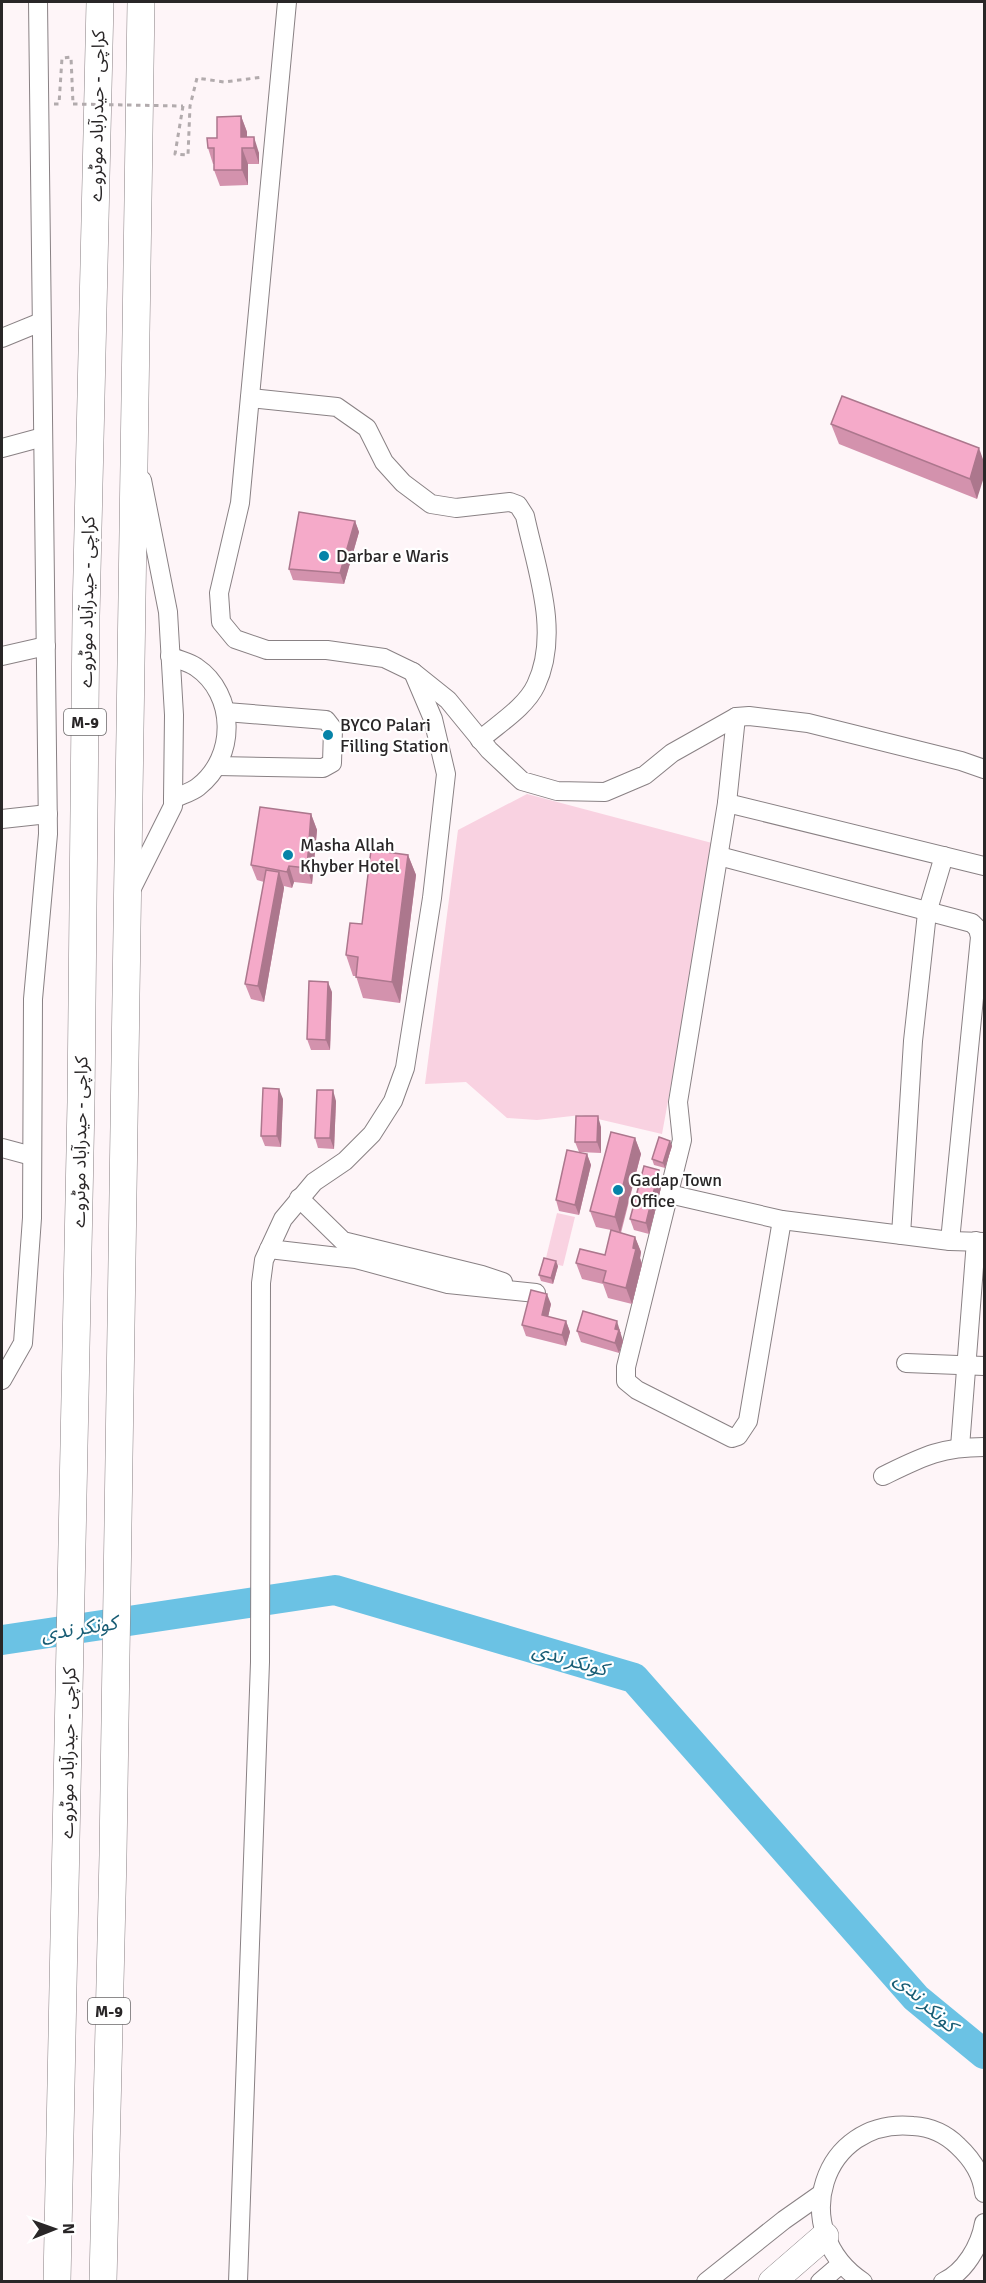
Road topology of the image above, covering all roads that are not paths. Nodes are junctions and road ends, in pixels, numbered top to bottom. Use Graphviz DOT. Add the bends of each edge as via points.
graph roads {
  1 [pos="38,2"];
  2 [pos="100,2"];
  3 [pos="141,2"];
  4 [pos="287,2"];
  5 [pos="41,322"];
  6 [pos="2,338"];
  7 [pos="250,398"];
  8 [pos="43,437"];
  9 [pos="134,437"];
  10 [pos="2,448"];
  11 [pos="46,646"];
  12 [pos="2,656"];
  13 [pos="170,656"];
  14 [pos="413,672"];
  15 [pos="226,712"];
  16 [pos="736,717"];
  17 [pos="480,740"];
  18 [pos="217,766"];
  19 [pos="984,769"];
  20 [pos="174,799"];
  21 [pos="727,803"];
  22 [pos="48,814"];
  23 [pos="2,819"];
  24 [pos="719,856"];
  25 [pos="944,856"];
  26 [pos="984,866"];
  27 [pos="127,898"];
  28 [pos="927,913"];
  29 [pos="2,1148"];
  30 [pos="32,1156"];
  31 [pos="669,1194"];
  32 [pos="299,1198"];
  33 [pos="783,1220"];
  34 [pos="901,1235"];
  35 [pos="950,1240"];
  36 [pos="980,1242"];
  37 [pos="269,1249"];
  38 [pos="906,1363"];
  39 [pos="975,1365"];
  40 [pos="2,1380"];
  41 [pos="960,1447"];
  42 [pos="984,1447"];
  43 [pos="883,1476"];
  44 [pos="984,2193"];
  45 [pos="821,2194"];
  46 [pos="984,2223"];
  47 [pos="825,2236"];
  48 [pos="841,2264"];
  49 [pos="57,2282"];
  50 [pos="103,2282"];
  51 [pos="238,2282"];
  52 [pos="706,2282"];
  53 [pos="772,2282"];
  54 [pos="820,2282"];
  55 [pos="863,2282"];
  56 [pos="943,2282"];
  1 -- 5 [label="street"];
  2 -- 49 [label="highway, کراچی - حیدرآباد موٹروے / M-9"];
  3 -- 9 [label="highway, M-9"];
  4 -- 7 [label="street"];
  5 -- 6 [label="street"];
  5 -- 8 [label="street"];
  7 -- 14 [label="street" via="240,503 219,593 221,622 234,639 267,650 327,650 384,658"];
  7 -- 17 [label="street" via="337,407 368,428 384,462 431,504 456,508 510,502 518,505 525,516 545,609 546,651 536,686"];
  8 -- 10 [label="street"];
  8 -- 11 [label="street"];
  9 -- 13 [label="street" via="168,612"];
  9 -- 27 [label="highway, M-9"];
  11 -- 12 [label="street"];
  11 -- 22 [label="street"];
  13 -- 15 [label="street" via="196,667 215,687"];
  13 -- 20 [label="street"];
  14 -- 17 [label="street" via="448,700"];
  14 -- 32 [label="street" via="433,719 446,774 432,898 405,1068 393,1101 372,1134"];
  15 -- 18 [label="street" via="227,740"];
  15 -- 18 [label="street" via="326,720 333,729 332,763 322,768"];
  16 -- 17 [label="street" via="672,753 645,775 605,792 557,791 522,781"];
  16 -- 19 [label="street" via="808,723"];
  16 -- 21 [label="street"];
  18 -- 20 [label="street" via="198,787"];
  20 -- 27 [label="street"];
  21 -- 24 [label="street"];
  21 -- 25 [label="street"];
  22 -- 23 [label="street"];
  22 -- 30 [label="street" via="33,999"];
  24 -- 28 [label="street"];
  24 -- 31 [label="street" via="678,1102 682,1140"];
  25 -- 26 [label="street"];
  25 -- 28 [label="street"];
  27 -- 50 [label="highway, M-9"];
  28 -- 34 [label="street"];
  28 -- 35 [label="street" via="972,923 980,937"];
  29 -- 30 [label="street"];
  30 -- 40 [label="street" via="23,1342"];
  31 -- 33 [label="street"];
  31 -- 33 [label="street" via="626,1367 626,1382 732,1438 748,1421"];
  32 -- 37 [label="street" via="283,1219"];
  32 -- 37 [label="street" via="343,1241 482,1275 536,1293 449,1291 356,1259"];
  33 -- 34 [label="street"];
  34 -- 35 [label="street"];
  35 -- 36 [label="street"];
  36 -- 39 [label="street"];
  37 -- 51 [label="street" via="261,1283 260,1662"];
  38 -- 39 [label="street"];
  39 -- 41 [label="street"];
  41 -- 42 [label="street"];
  41 -- 43 [label="street" via="932,1453"];
  44 -- 45 [label="street" via="983,2182 970,2157 950,2138 925,2127 897,2124 870,2131 847,2146 830,2168"];
  45 -- 47 [label="street" via="820,2216"];
  45 -- 52 [label="street"];
  46 -- 56 [label="street" via="969,2261"];
  47 -- 48 [label="street"];
  47 -- 53 [label="highway"];
  48 -- 54 [label="street"];
  48 -- 55 [label="street"];
}
